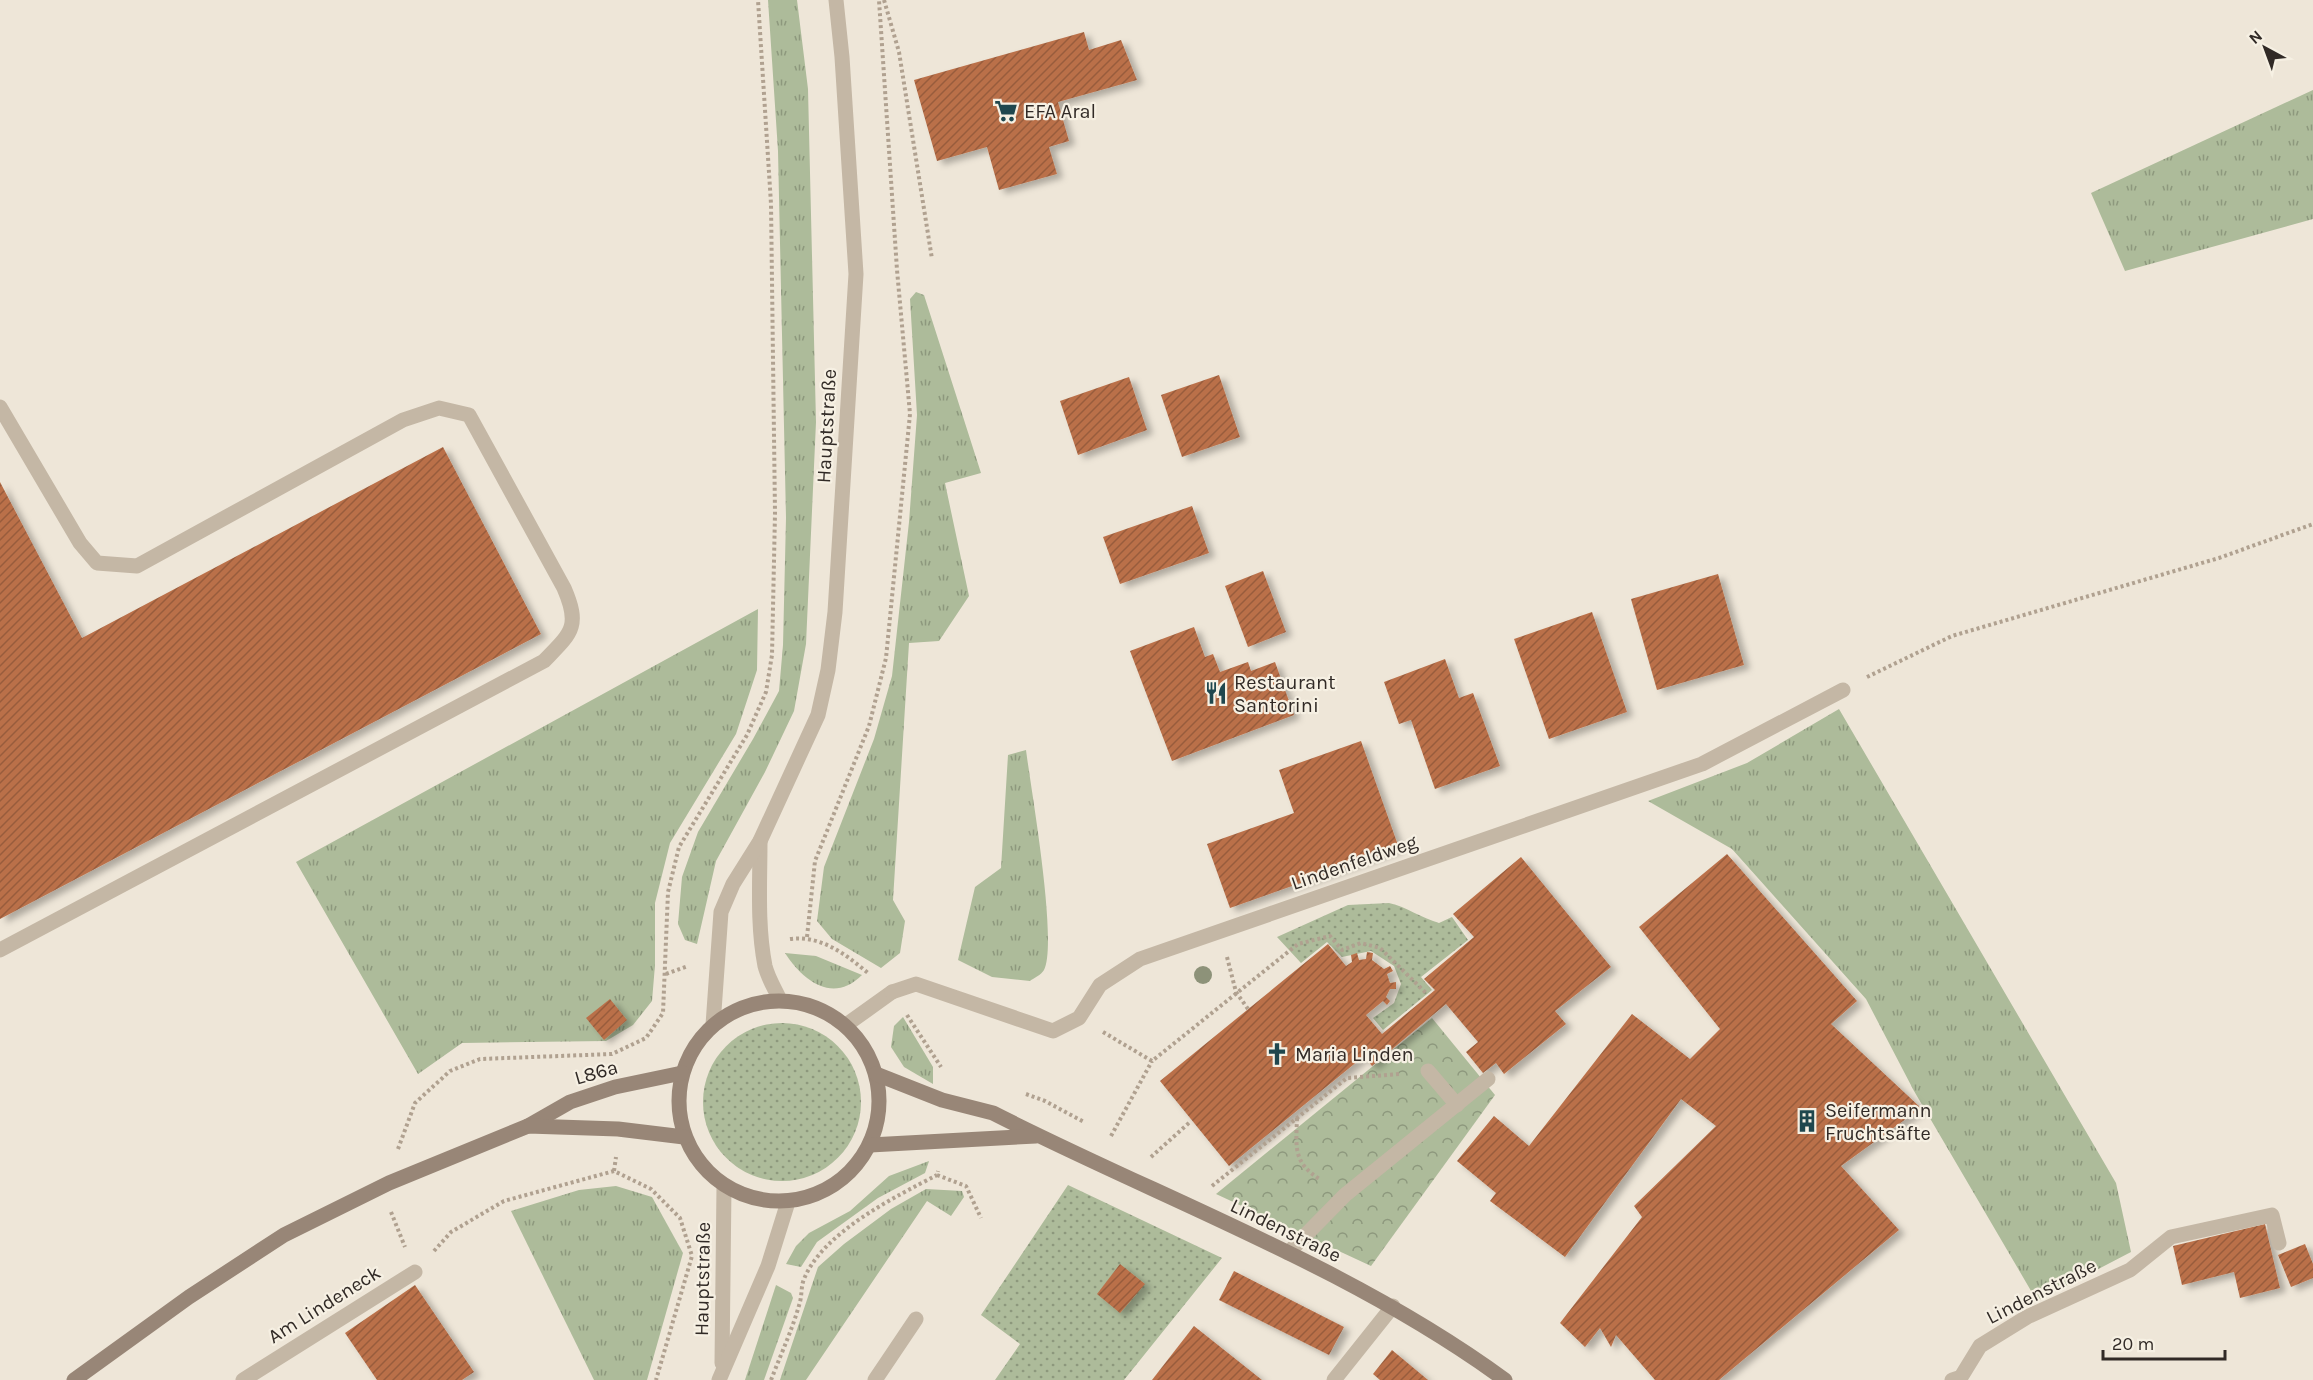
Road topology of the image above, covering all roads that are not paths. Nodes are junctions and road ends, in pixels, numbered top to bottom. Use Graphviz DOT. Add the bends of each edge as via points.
graph roads {
  1 [pos="836,0"];
  2 [pos="0,407"];
  3 [pos="1842,690"];
  4 [pos="760,841"];
  5 [pos="0,950"];
  6 [pos="780,1000"];
  7 [pos="713,1025"];
  8 [pos="846,1025"];
  9 [pos="1428,1071"];
  10 [pos="682,1073"];
  11 [pos="876,1074"];
  12 [pos="1488,1079"];
  13 [pos="1457,1105"];
  14 [pos="528,1126"];
  15 [pos="1039,1136"];
  16 [pos="684,1137"];
  17 [pos="870,1145"];
  18 [pos="724,1186"];
  19 [pos="788,1202"];
  20 [pos="2279,1243"];
  21 [pos="1288,1253"];
  22 [pos="415,1272"];
  23 [pos="1393,1306"];
  24 [pos="916,1319"];
  25 [pos="720,1376"];
  26 [pos="253,1377"];
  27 [pos="74,1380"];
  28 [pos="874,1380"];
  29 [pos="1334,1380"];
  30 [pos="1505,1380"];
  31 [pos="1952,1380"];
  1 -- 4 [label="street, Hauptstraße" via="856,274 836,612 818,715"];
  2 -- 5 [label="street" via="80,543 97,563 137,566 403,420 439,408 469,415 573,609 570,634 544,661"];
  3 -- 8 [label="street, Lindenfeldweg" via="1702,764 1140,959 1100,985 1079,1018 1053,1031 916,984 892,992"];
  4 -- 6 [label="street, Hauptstraße" via="762,941 766,968"];
  4 -- 7 [label="street, Hauptstraße" via="721,912"];
  6 -- 7 [label="main road" via="733,1011"];
  6 -- 8 [label="main road" via="803,1003"];
  7 -- 10 [label="main road" via="694,1047"];
  8 -- 11 [label="main road" via="864,1046"];
  9 -- 13 [label="street"];
  10 -- 14 [label="main road, L86a" via="570,1101"];
  10 -- 16 [label="main road" via="678,1105"];
  11 -- 15 [label="main road, Lindenstraße" via="942,1100 993,1113"];
  11 -- 17 [label="main road" via="880,1095 878,1120"];
  12 -- 13 [label="street"];
  13 -- 21 [label="street" via="1345,1195"];
  14 -- 16 [label="main road" via="618,1129"];
  14 -- 27 [label="main road, L86a" via="389,1183 284,1235"];
  15 -- 17 [label="main road, Lindenstraße"];
  15 -- 21 [label="main road, Lindenstraße"];
  16 -- 18 [label="main road" via="700,1165"];
  17 -- 19 [label="main road" via="850,1173 822,1192"];
  18 -- 19 [label="main road" via="755,1200"];
  18 -- 25 [label="street, Hauptstraße"];
  19 -- 25 [label="street, Hauptstraße" via="768,1266"];
  20 -- 31 [label="street, Lindenstraße" via="2272,1215 2172,1237 2130,1270 2027,1317 1980,1346 1961,1377"];
  21 -- 23 [label="main road, Lindenstraße"];
  22 -- 26 [label="street, Am Lindeneck"];
  23 -- 29 [label="street"];
  23 -- 30 [label="main road, Lindenstraße"];
  24 -- 28 [label="street"];
}
